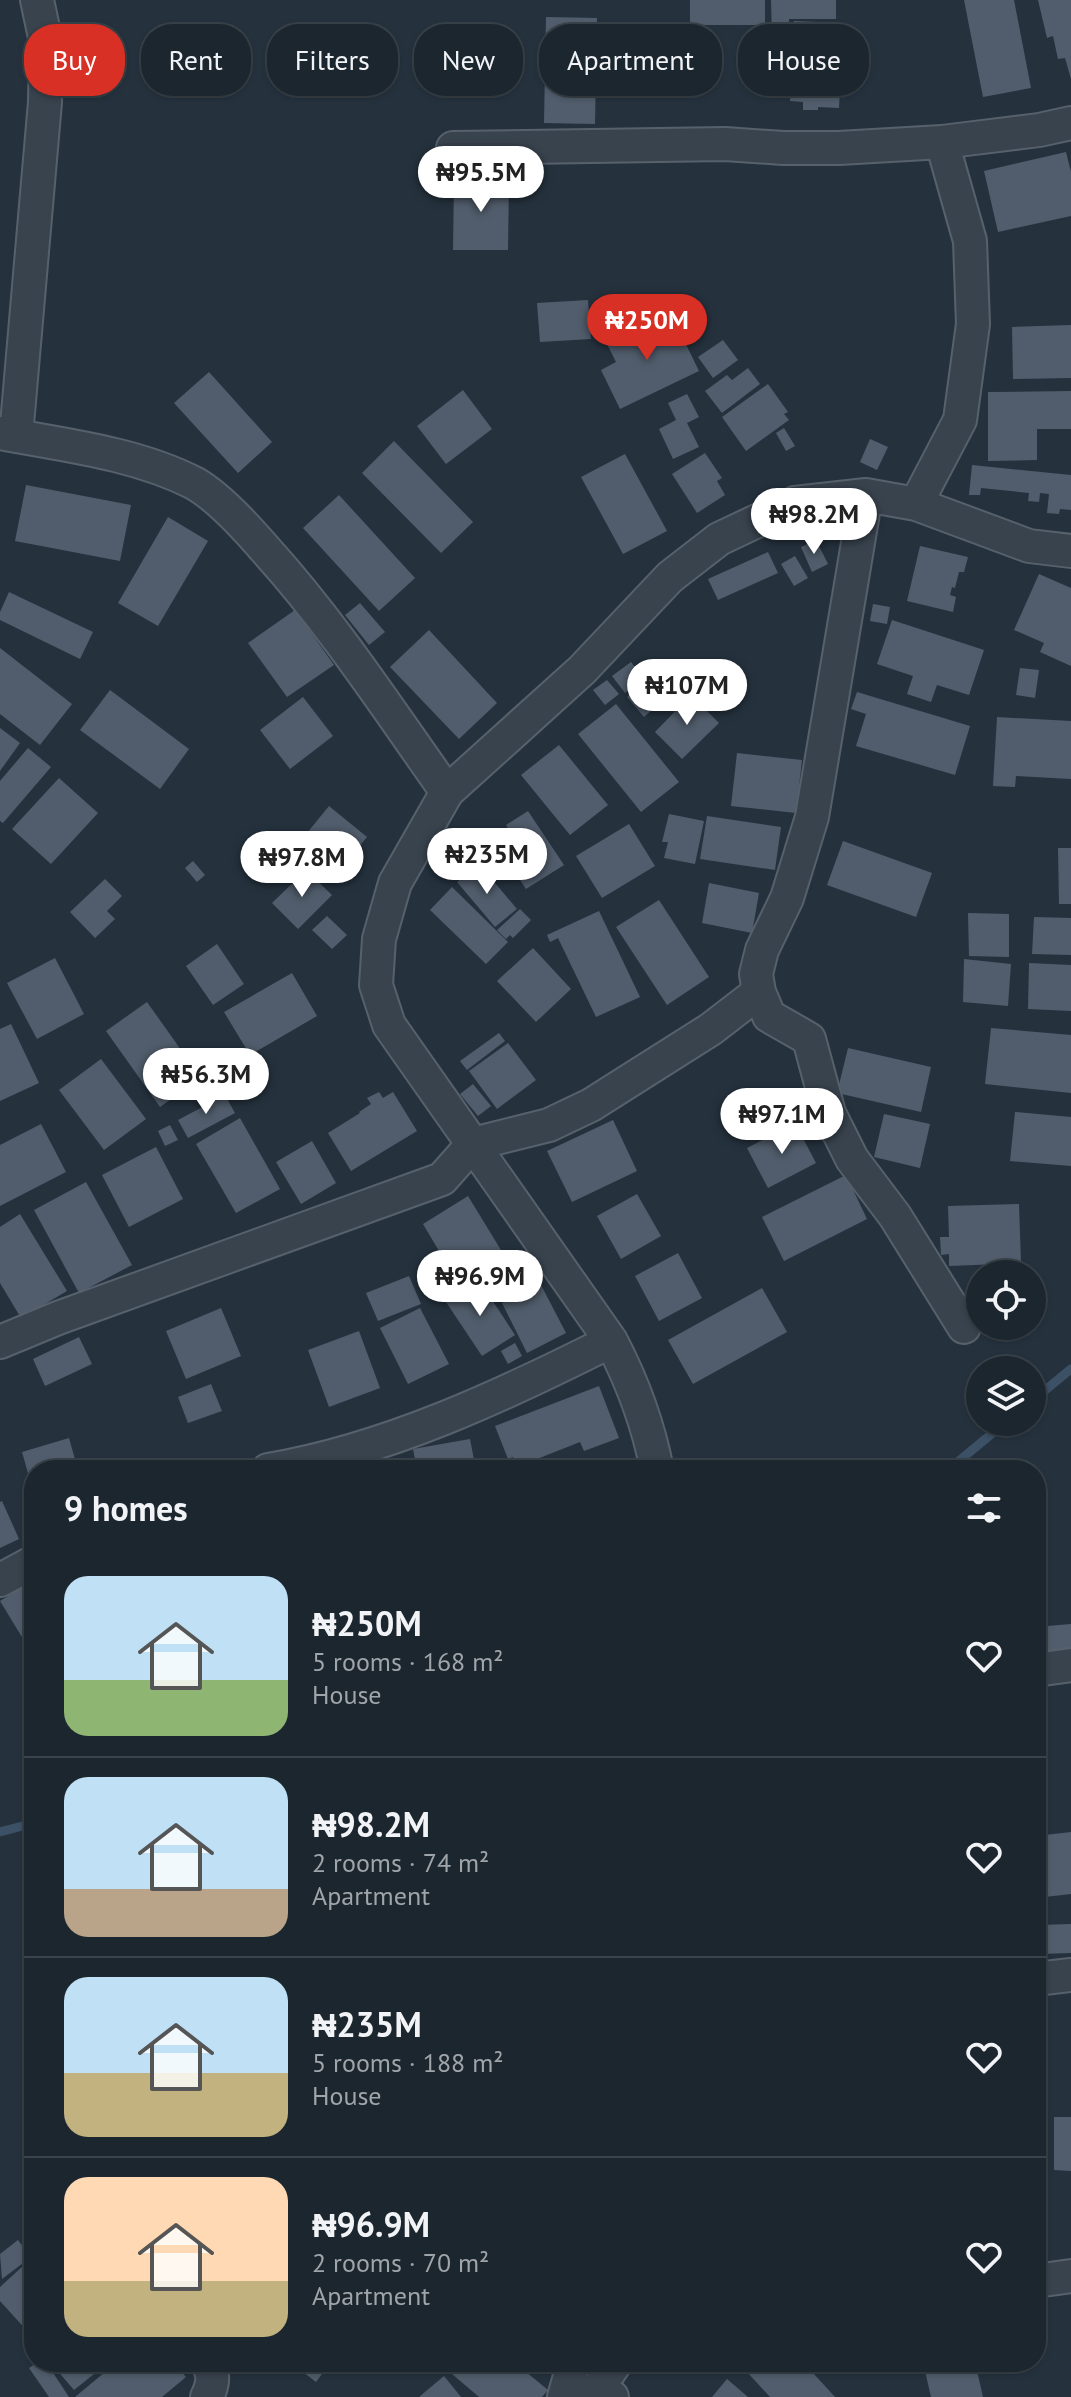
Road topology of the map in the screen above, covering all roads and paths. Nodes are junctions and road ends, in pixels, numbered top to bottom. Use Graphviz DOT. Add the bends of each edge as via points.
graph roads {
  1 [pos="37,0"];
  2 [pos="1071,123"];
  3 [pos="942,142"];
  4 [pos="453,148"];
  5 [pos="8,435"];
  6 [pos="866,495"];
  7 [pos="916,504"];
  8 [pos="1071,551"];
  9 [pos="447,792"];
  10 [pos="759,992"];
  11 [pos="473,1144"];
  12 [pos="964,1327"];
  13 [pos="611,1341"];
  14 [pos="0,1342"];
  15 [pos="310,1460"];
  16 [pos="655,1460"];
  17 [pos="24,1567"];
  18 [pos="0,1580"];
  19 [pos="1071,1665"];
  20 [pos="1046,1669"];
  21 [pos="1071,1975"];
  22 [pos="1046,1978"];
  23 [pos="1071,2276"];
  24 [pos="1046,2280"];
  25 [pos="212,2372"];
  26 [pos="577,2372"];
  27 [pos="607,2372"];
  28 [pos="584,2396"];
  29 [pos="207,2397"];
  1 -- 5 [label="street" via="46,42 45,102"];
  2 -- 3 [label="street"];
  3 -- 4 [label="street" via="839,148"];
  3 -- 7 [label="street" via="970,241 973,324 960,420"];
  5 -- 9 [label="street" via="141,463 195,484 240,520 311,600"];
  6 -- 7 [label="street"];
  6 -- 9 [label="street" via="795,503 719,539 670,577 582,670"];
  6 -- 10 [label="street" via="812,817 787,898 762,950 756,974"];
  7 -- 8 [label="street" via="1029,546"];
  9 -- 11 [label="street" via="395,883 379,939 376,985 389,1025"];
  10 -- 11 [label="street" via="591,1105 549,1125"];
  10 -- 12 [label="street" via="769,1016 809,1039 829,1113 852,1159 895,1216"];
  11 -- 13 [label="street"];
  11 -- 14 [label="street" via="442,1179"];
  13 -- 15 [label="street" via="538,1378 373,1445"];
  13 -- 16 [label="street" via="632,1381"];
  17 -- 18 [label="street"];
  19 -- 20 [label="street"];
  21 -- 22 [label="street"];
  23 -- 24 [label="street"];
  25 -- 29 [label="street"];
  26 -- 28 [label="street"];
  27 -- 28 [label="street"];
}
